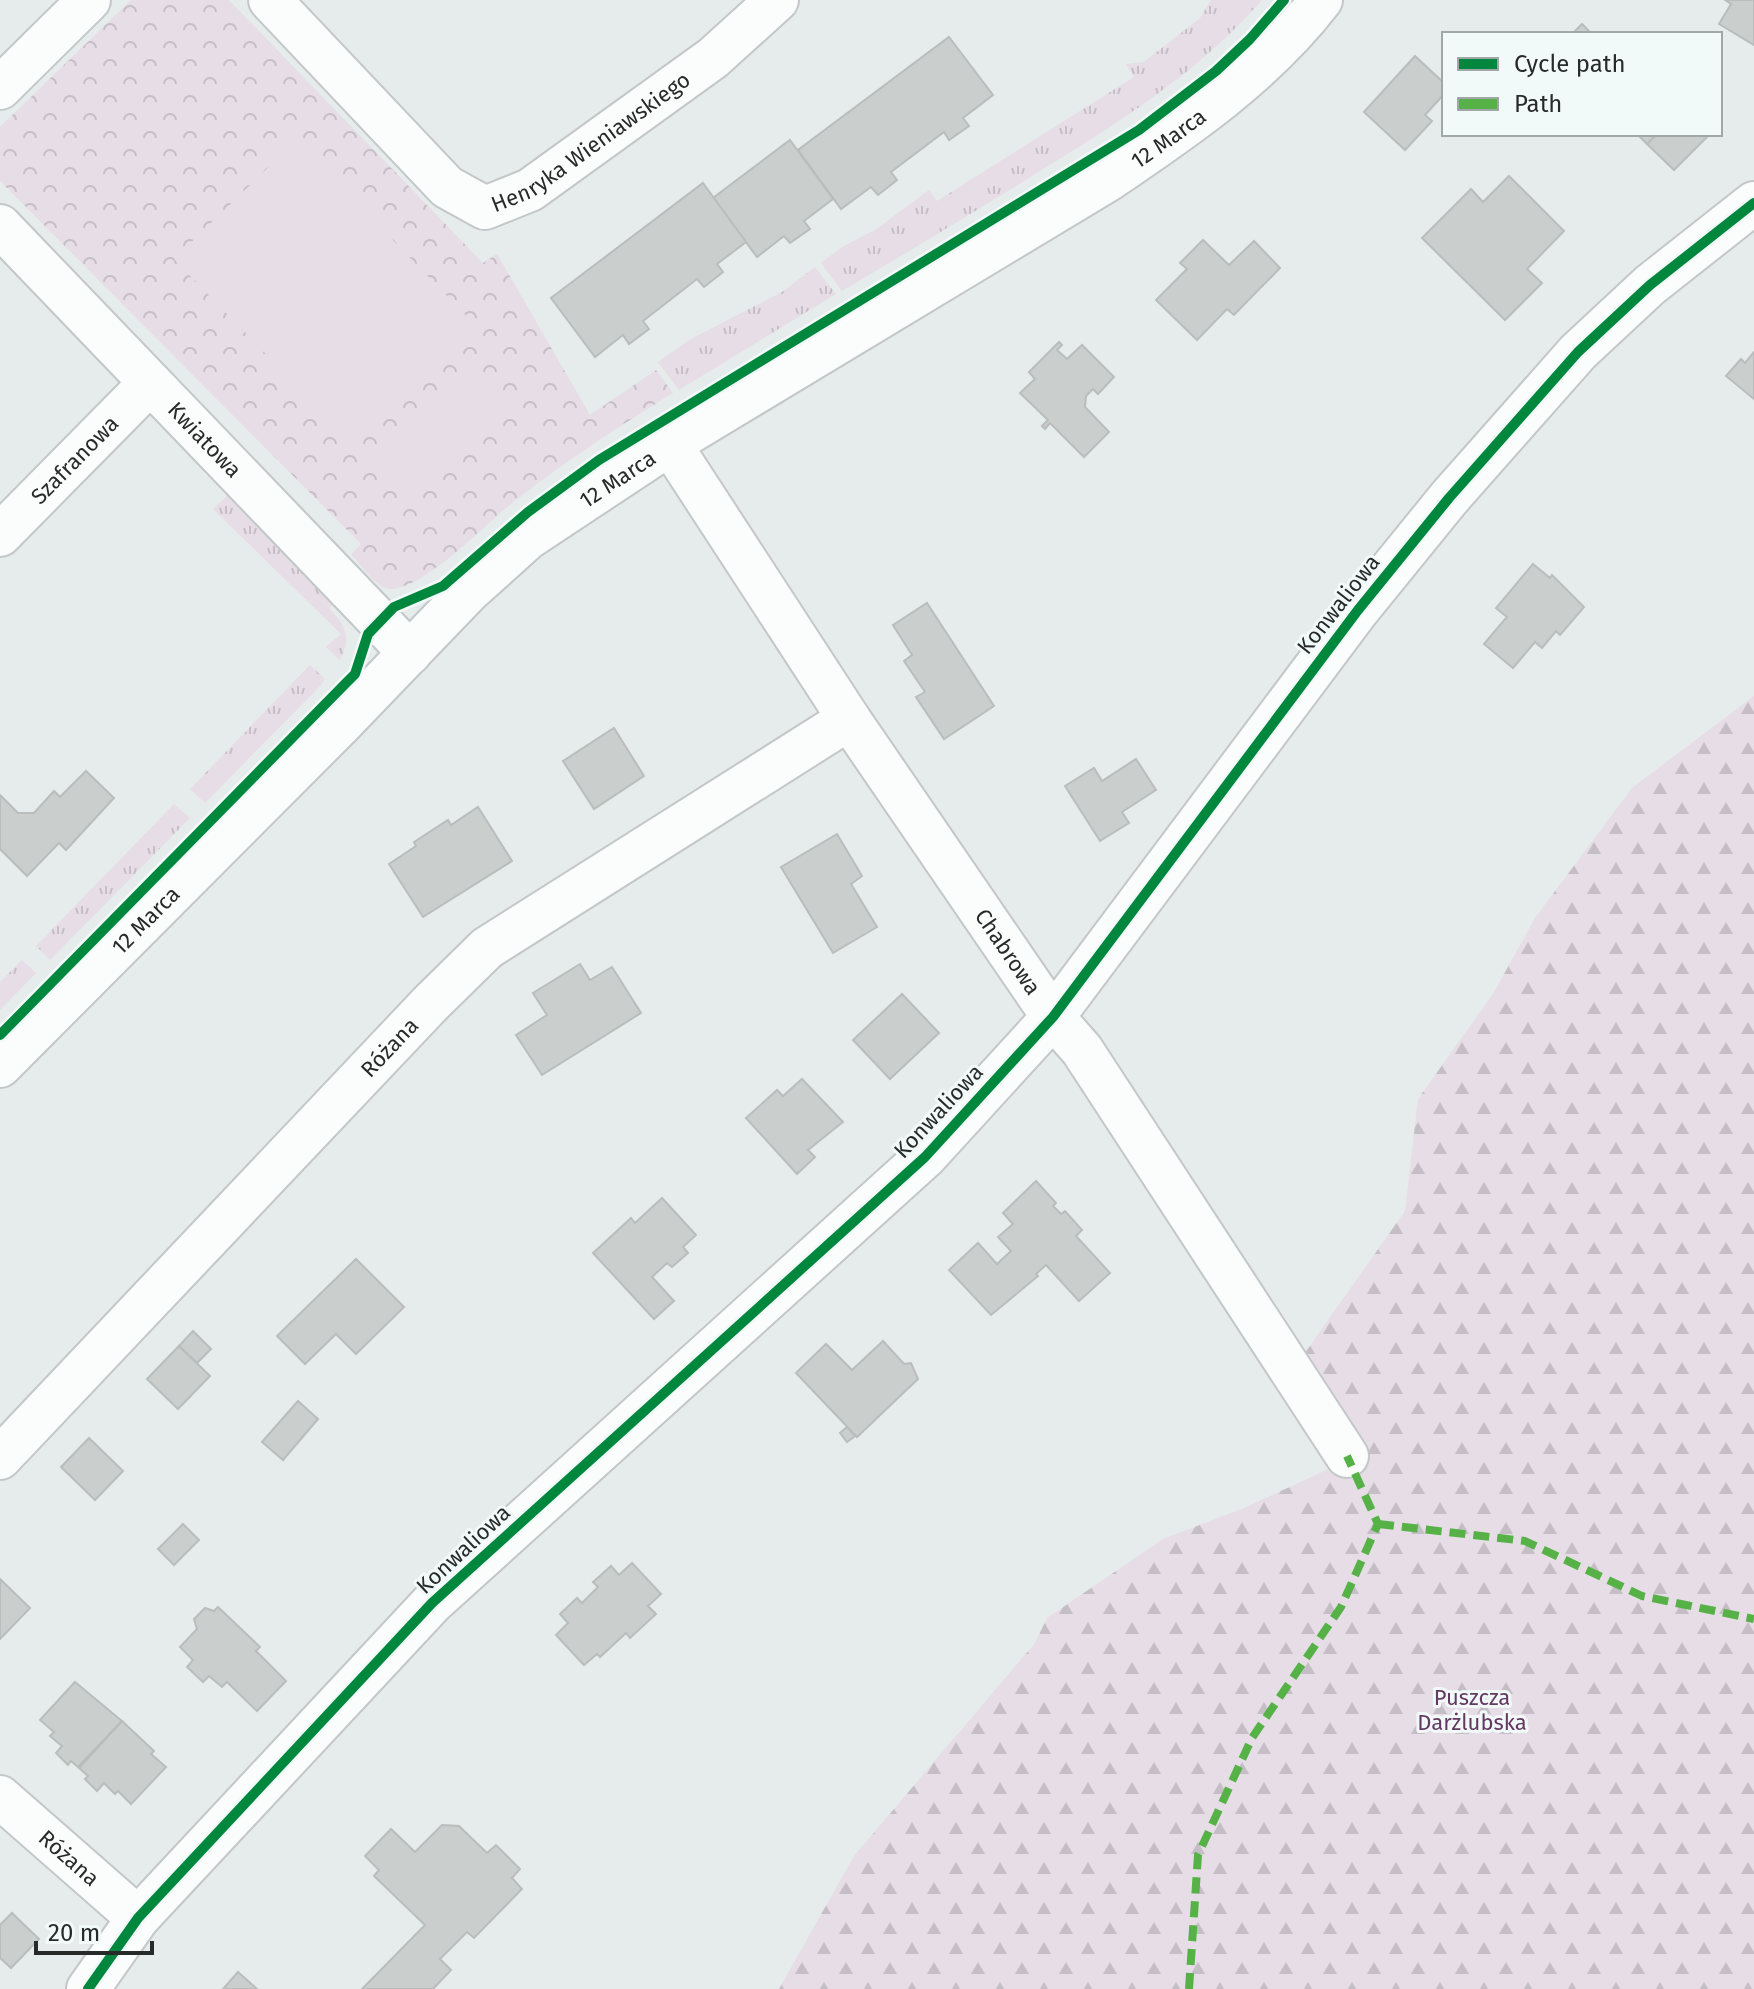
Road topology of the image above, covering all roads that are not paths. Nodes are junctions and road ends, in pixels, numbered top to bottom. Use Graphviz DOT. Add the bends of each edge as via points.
graph roads {
  1 [pos="89,0"];
  2 [pos="270,0"];
  3 [pos="777,0"];
  4 [pos="1321,0"];
  5 [pos="0,88"];
  6 [pos="1754,203"];
  7 [pos="0,226"];
  8 [pos="150,383"];
  9 [pos="670,444"];
  10 [pos="0,535"];
  11 [pos="410,653"];
  12 [pos="849,719"];
  13 [pos="1053,1017"];
  14 [pos="0,1066"];
  15 [pos="1347,1456"];
  16 [pos="0,1458"];
  17 [pos="0,1797"];
  18 [pos="138,1918"];
  19 [pos="88,1989"];
  1 -- 5 [label="street"];
  2 -- 3 [label="street, Henryka Wieniawskiego" via="447,187 485,208 530,190 713,58"];
  4 -- 9 [label="street, 12 Marca" via="1266,61 1169,139"];
  6 -- 13 [label="street, Konwaliowa" via="1650,285 1578,352 1449,498 1358,610"];
  7 -- 8 [label="street, Kwiatowa"];
  8 -- 10 [label="street, Szafranowa"];
  8 -- 11 [label="street, Kwiatowa"];
  9 -- 11 [label="street, 12 Marca" via="528,538"];
  9 -- 12 [label="street, Chabrowa"];
  11 -- 14 [label="street, 12 Marca"];
  12 -- 13 [label="street, Chabrowa"];
  12 -- 16 [label="street, Różana" via="487,948"];
  13 -- 15 [label="street, Chabrowa" via="1082,1050"];
  13 -- 18 [label="street, Konwaliowa" via="925,1157 432,1603"];
  17 -- 18 [label="street, Różana"];
  18 -- 19 [label="street, Konwaliowa"];
}
